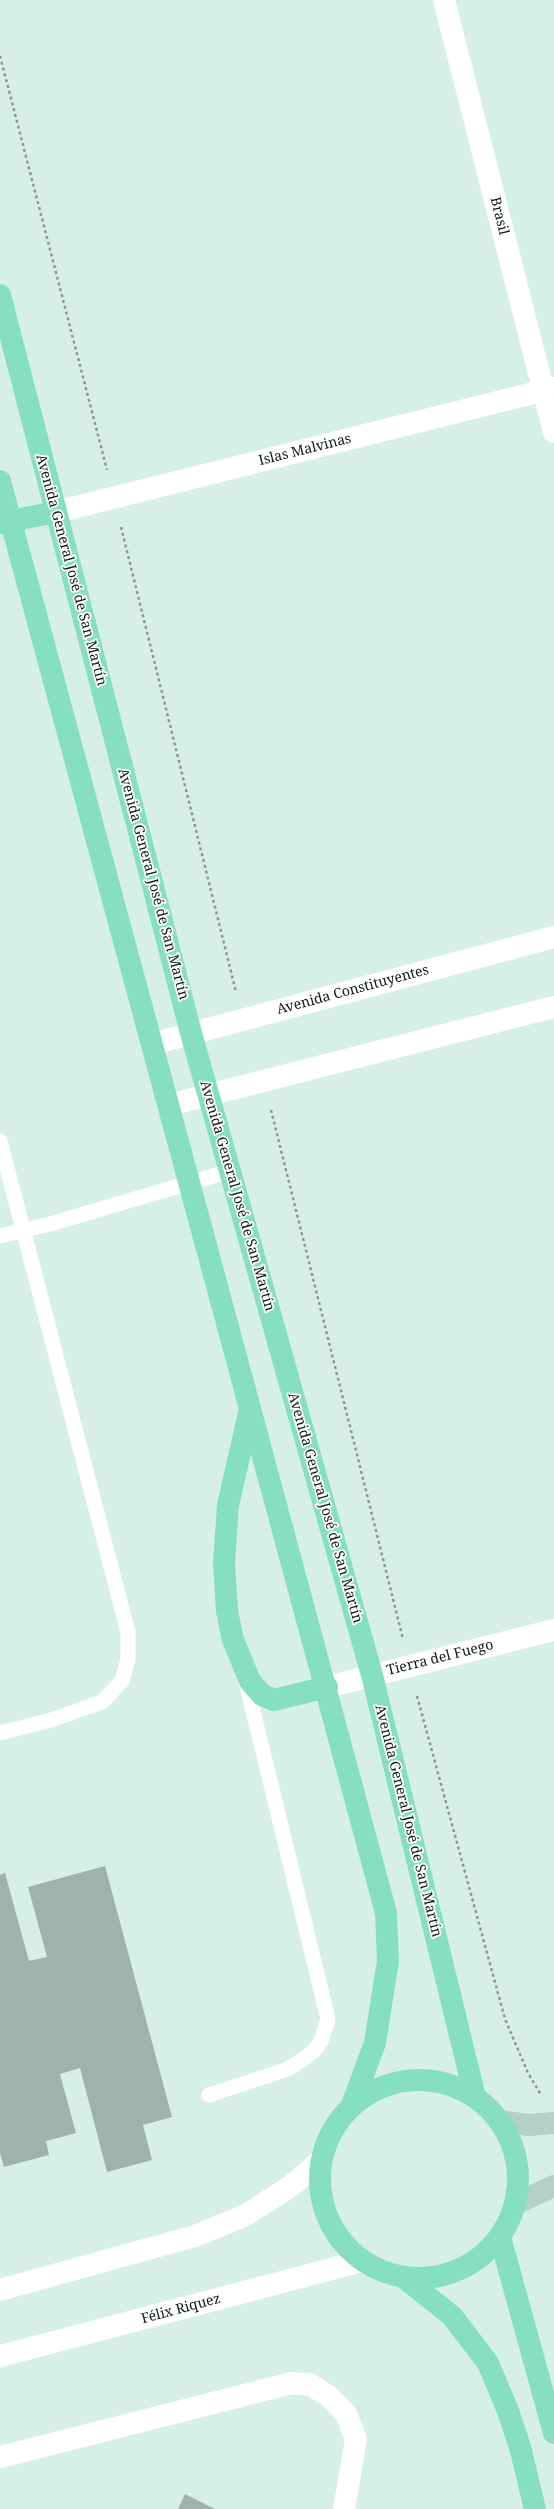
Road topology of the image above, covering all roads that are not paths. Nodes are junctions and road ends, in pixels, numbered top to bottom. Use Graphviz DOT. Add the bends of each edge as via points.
graph roads {
  1 [pos="444,0"];
  2 [pos="0,295"];
  3 [pos="549,389"];
  4 [pos="554,432"];
  5 [pos="0,481"];
  6 [pos="56,512"];
  7 [pos="5,521"];
  8 [pos="554,937"];
  9 [pos="554,1007"];
  10 [pos="191,1033"];
  11 [pos="152,1044"];
  12 [pos="208,1094"];
  13 [pos="169,1105"];
  14 [pos="0,1141"];
  15 [pos="230,1171"];
  16 [pos="190,1182"];
  17 [pos="24,1229"];
  18 [pos="0,1236"];
  19 [pos="251,1406"];
  20 [pos="554,1630"];
  21 [pos="242,1665"];
  22 [pos="372,1675"];
  23 [pos="327,1686"];
  24 [pos="274,1700"];
  25 [pos="257,1726"];
  26 [pos="0,1733"];
  27 [pos="209,2095"];
  28 [pos="475,2097"];
  29 [pos="352,2105"];
  30 [pos="499,2121"];
  31 [pos="554,2123"];
  32 [pos="321,2160"];
  33 [pos="554,2186"];
  34 [pos="515,2204"];
  35 [pos="500,2237"];
  36 [pos="362,2262"];
  37 [pos="403,2278"];
  38 [pos="0,2290"];
  39 [pos="0,2356"];
  40 [pos="554,2433"];
  41 [pos="1,2463"];
  42 [pos="344,2509"];
  43 [pos="535,2509"];
  1 -- 3 [label="street, Brasil"];
  2 -- 6 [label="highway, Avenida General José de San Martín"];
  3 -- 4 [label="street, Brasil"];
  3 -- 6 [label="street, Islas Malvinas"];
  5 -- 7 [label="highway"];
  6 -- 7 [label="highway"];
  6 -- 10 [label="highway, Avenida General José de San Martín"];
  7 -- 11 [label="highway"];
  8 -- 10 [label="street, Avenida Constituyentes"];
  9 -- 12 [label="street"];
  10 -- 11 [label="street, Avenida Constituyentes"];
  10 -- 12 [label="highway, Avenida General José de San Martín"];
  11 -- 13 [label="highway"];
  12 -- 13 [label="street"];
  12 -- 15 [label="highway, Avenida General José de San Martín"];
  13 -- 16 [label="highway"];
  14 -- 17 [label="lane"];
  15 -- 16 [label="lane"];
  15 -- 22 [label="highway, Avenida General José de San Martín"];
  16 -- 17 [label="lane" via="50,1224"];
  16 -- 19 [label="highway"];
  17 -- 18 [label="lane"];
  17 -- 26 [label="lane" via="128,1632 128,1660 122,1681 102,1702 51,1720"];
  19 -- 21 [label="highway" via="228,1505 224,1563 227,1611"];
  19 -- 23 [label="highway"];
  20 -- 22 [label="street, Tierra del Fuego"];
  21 -- 24 [label="highway" via="258,1691"];
  21 -- 25 [label="lane"];
  22 -- 23 [label="street, Tierra del Fuego"];
  22 -- 28 [label="highway, Avenida General José de San Martín"];
  23 -- 24 [label="highway"];
  23 -- 29 [label="highway" via="386,1913 388,1961 375,2043"];
  24 -- 25 [label="lane" via="262,1709"];
  25 -- 27 [label="lane" via="328,2020 321,2041 314,2051 288,2069"];
  28 -- 29 [label="highway" via="445,2083 412,2080 380,2088"];
  28 -- 30 [label="highway"];
  29 -- 32 [label="highway" via="332,2130"];
  30 -- 31 [label="main road" via="530,2125"];
  30 -- 34 [label="highway" via="513,2147 518,2175"];
  32 -- 36 [label="highway" via="320,2192 329,2222"];
  32 -- 38 [label="street" via="290,2186 246,2215 195,2236"];
  33 -- 34 [label="main road"];
  34 -- 35 [label="highway"];
  35 -- 37 [label="highway" via="481,2257 457,2271 430,2278"];
  35 -- 40 [label="highway"];
  36 -- 37 [label="highway"];
  36 -- 39 [label="street, Félix Riquez"];
  37 -- 43 [label="highway" via="452,2316 488,2364 520,2447"];
  41 -- 42 [label="street" via="292,2383 311,2385 330,2397 346,2414 356,2439"];
}
